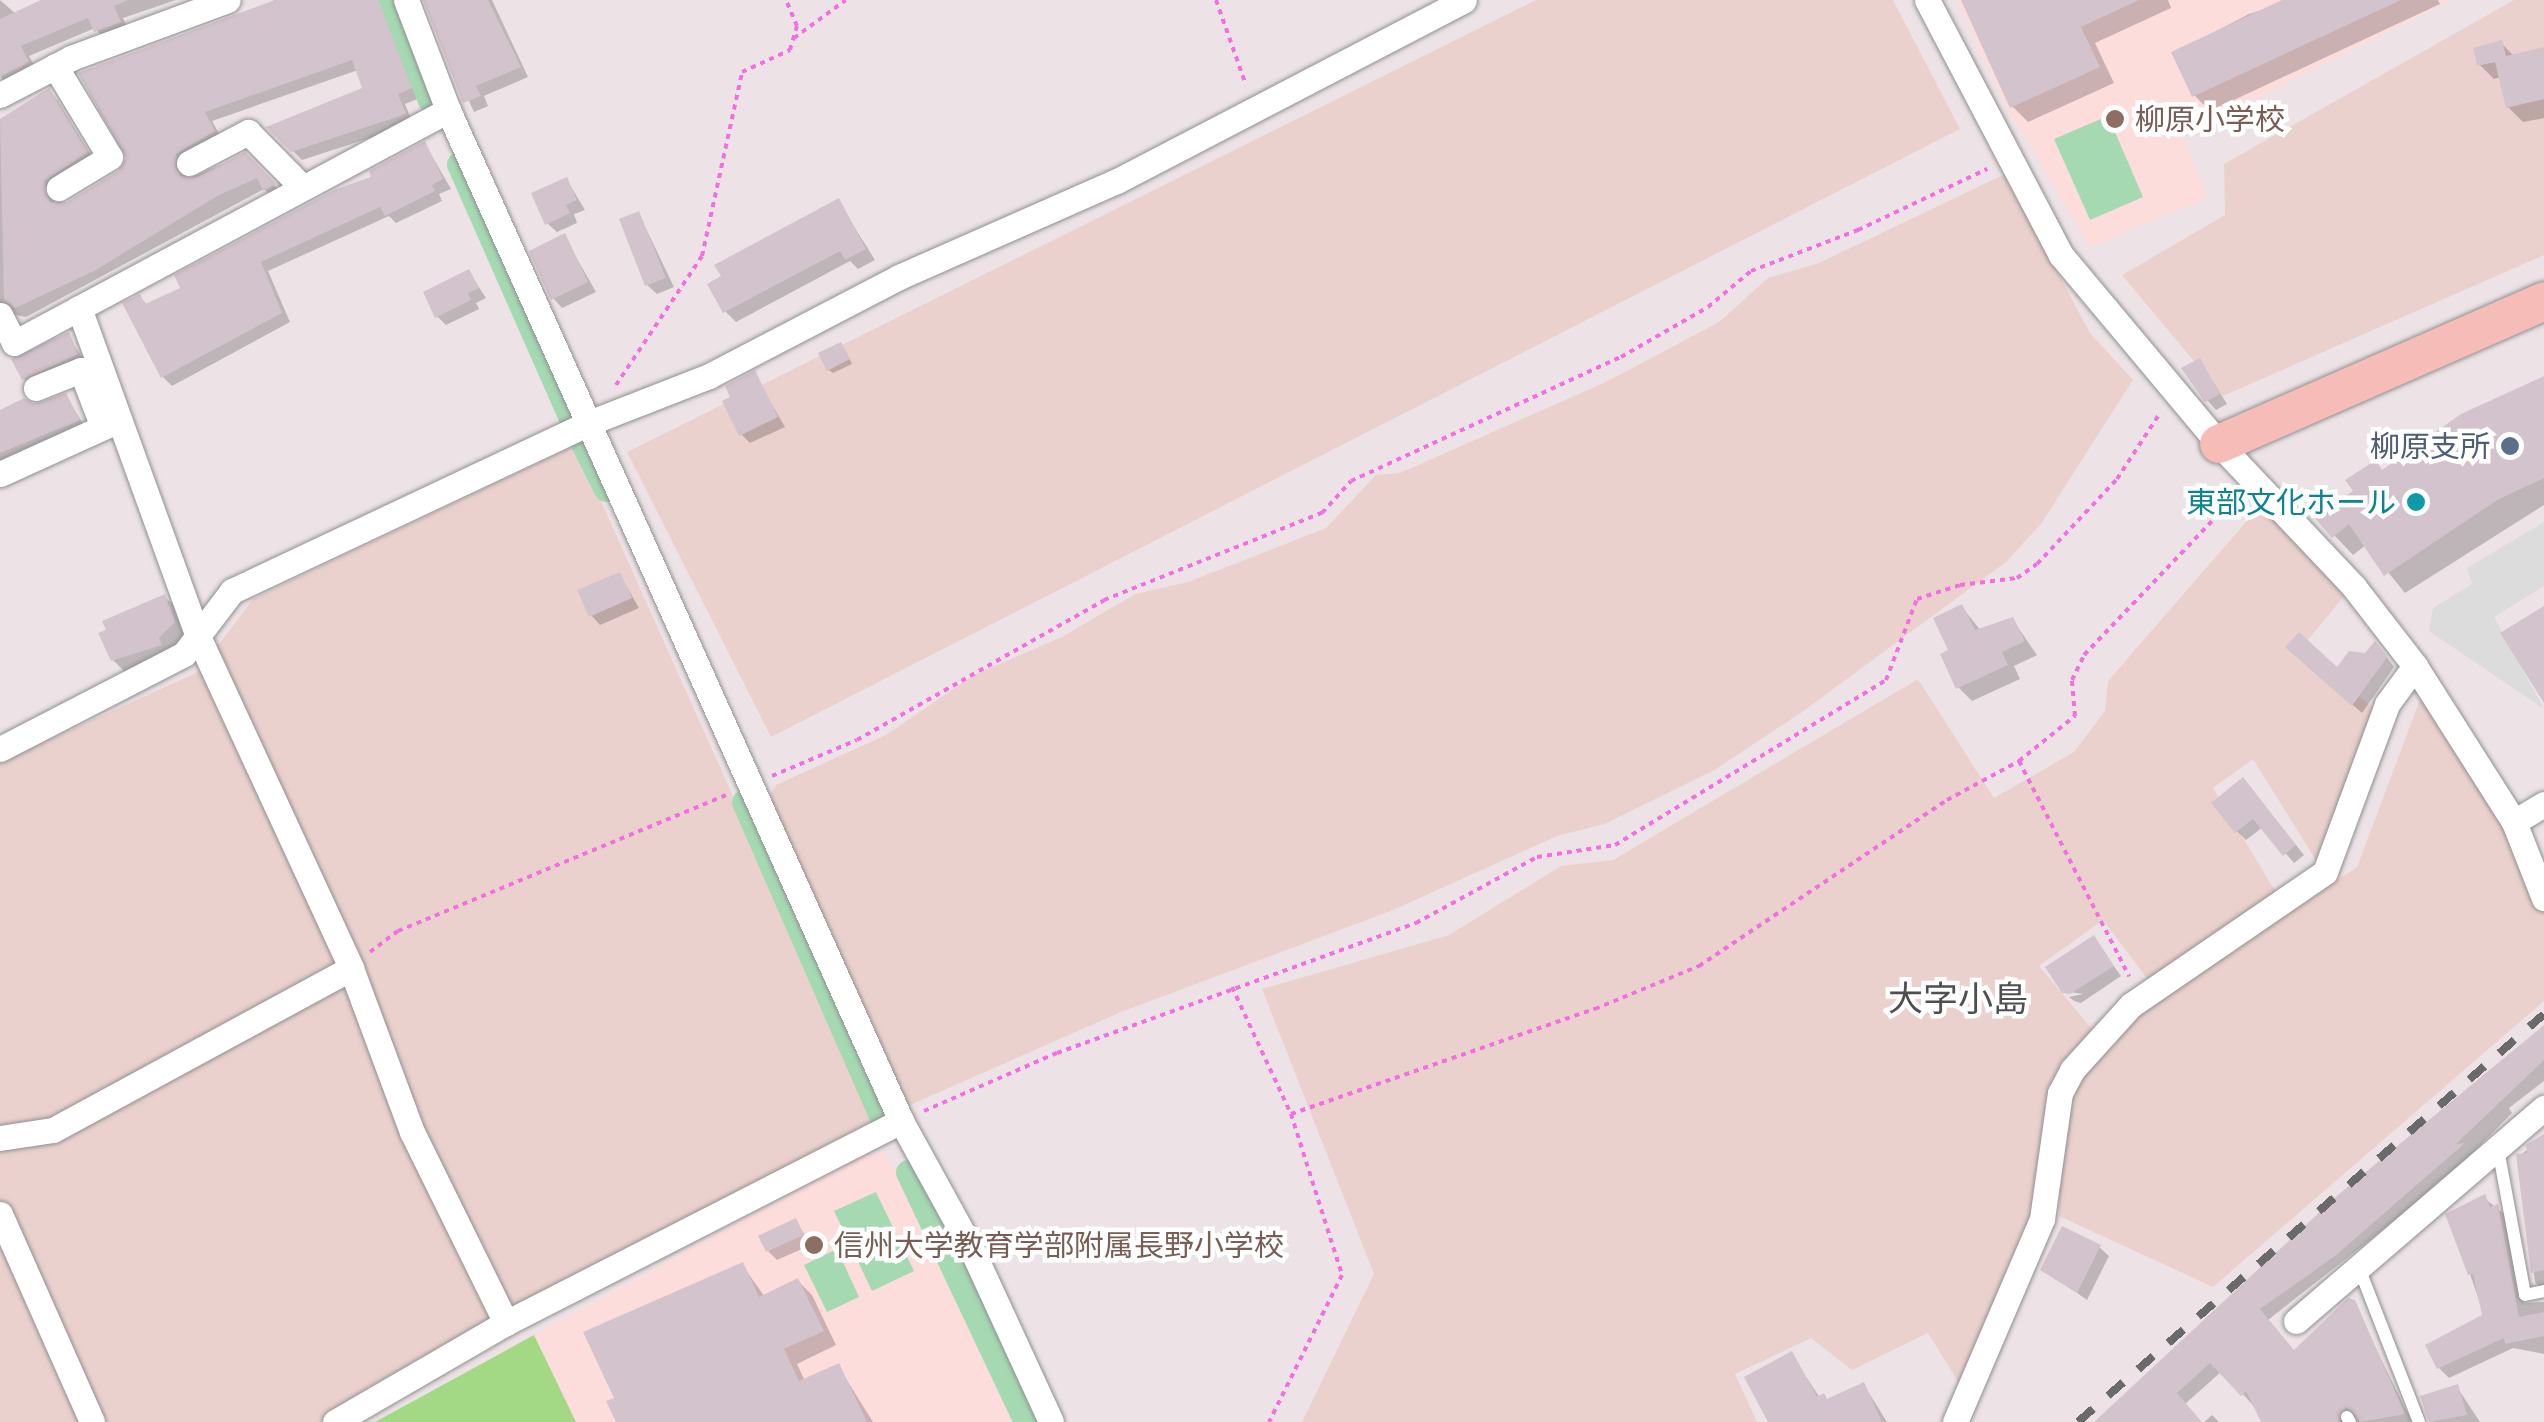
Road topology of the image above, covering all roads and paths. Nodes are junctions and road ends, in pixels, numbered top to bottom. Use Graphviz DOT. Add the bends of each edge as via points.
graph roads {
  1 [pos="174,0"];
  2 [pos="228,0"];
  3 [pos="406,0"];
  4 [pos="786,0"];
  5 [pos="846,0"];
  6 [pos="1216,0"];
  7 [pos="1464,0"];
  8 [pos="1926,0"];
  9 [pos="136,31"];
  10 [pos="794,38"];
  11 [pos="55,66"];
  12 [pos="0,95"];
  13 [pos="448,110"];
  14 [pos="1251,115"];
  15 [pos="2010,158"];
  16 [pos="190,163"];
  17 [pos="59,188"];
  18 [pos="304,188"];
  19 [pos="2544,301"];
  20 [pos="78,308"];
  21 [pos="0,315"];
  22 [pos="7,346"];
  23 [pos="36,388"];
  24 [pos="2175,392"];
  25 [pos="590,422"];
  26 [pos="111,424"];
  27 [pos="2219,444"];
  28 [pos="0,474"];
  29 [pos="2252,479"];
  30 [pos="197,634"];
  31 [pos="2415,666"];
  32 [pos="0,749"];
  33 [pos="2019,762"];
  34 [pos="753,784"];
  35 [pos="2544,804"];
  36 [pos="2514,822"];
  37 [pos="2544,898"];
  38 [pos="351,968"];
  39 [pos="1232,987"];
  40 [pos="2141,998"];
  41 [pos="2544,1108"];
  42 [pos="1291,1114"];
  43 [pos="901,1121"];
  44 [pos="0,1138"];
  45 [pos="2497,1147"];
  46 [pos="0,1214"];
  47 [pos="2358,1268"];
  48 [pos="2544,1291"];
  49 [pos="2296,1320"];
  50 [pos="506,1323"];
  51 [pos="92,1422"];
  52 [pos="334,1422"];
  53 [pos="1052,1422"];
  54 [pos="1269,1422"];
  55 [pos="1954,1422"];
  56 [pos="2419,1422"];
  1 -- 9 [label="street" via="130,16"];
  2 -- 9 [label="street"];
  3 -- 13 [label="street"];
  4 -- 10 [label="path" via="797,26"];
  5 -- 10 [label="path"];
  6 -- 14 [label="path" via="1243,63"];
  7 -- 14 [label="street"];
  8 -- 15 [label="street"];
  9 -- 11 [label="street"];
  10 -- 25 [label="path" via="790,50 742,72 702,256"];
  11 -- 12 [label="street"];
  11 -- 17 [label="street" via="110,157"];
  13 -- 18 [label="street"];
  13 -- 25 [label="street"];
  14 -- 25 [label="street" via="900,277 710,376"];
  15 -- 24 [label="street" via="2061,255"];
  15 -- 34 [label="path" via="1858,230 1751,271 1708,307 1620,357 1351,481 1322,513 1104,600 857,740"];
  16 -- 18 [label="street" via="248,132"];
  18 -- 20 [label="street"];
  19 -- 27 [label="street"];
  20 -- 22 [label="street"];
  20 -- 26 [label="street"];
  21 -- 22 [label="street"];
  23 -- 26 [label="street" via="80,370"];
  24 -- 27 [label="street"];
  24 -- 39 [label="path" via="2116,479 2036,564 2018,578 1917,599 1886,680 1763,758 1616,845 1537,857 1416,923"];
  25 -- 30 [label="street" via="232,591"];
  25 -- 34 [label="street"];
  26 -- 28 [label="street"];
  26 -- 30 [label="street"];
  27 -- 29 [label="street"];
  29 -- 31 [label="street" via="2354,586"];
  29 -- 33 [label="path" via="2084,655 2072,680 2074,716"];
  30 -- 32 [label="street" via="184,654"];
  30 -- 38 [label="street"];
  31 -- 36 [label="street"];
  31 -- 40 [label="street" via="2387,704 2326,872"];
  33 -- 40 [label="path"];
  33 -- 42 [label="path" via="1946,800 1699,966"];
  34 -- 38 [label="path" via="398,931"];
  34 -- 43 [label="street"];
  35 -- 36 [label="street"];
  36 -- 37 [label="street"];
  38 -- 44 [label="street" via="53,1130"];
  38 -- 50 [label="street" via="412,1132"];
  39 -- 42 [label="path"];
  39 -- 43 [label="path"];
  40 -- 55 [label="street" via="2095,1042 2060,1093 2042,1220"];
  41 -- 45 [label="street"];
  42 -- 54 [label="path" via="1342,1275"];
  43 -- 50 [label="street"];
  43 -- 53 [label="street" via="972,1250"];
  45 -- 47 [label="street"];
  45 -- 48 [label="lane" via="2526,1294"];
  46 -- 51 [label="street"];
  47 -- 49 [label="street"];
  47 -- 56 [label="lane"];
  50 -- 52 [label="street"];
}
